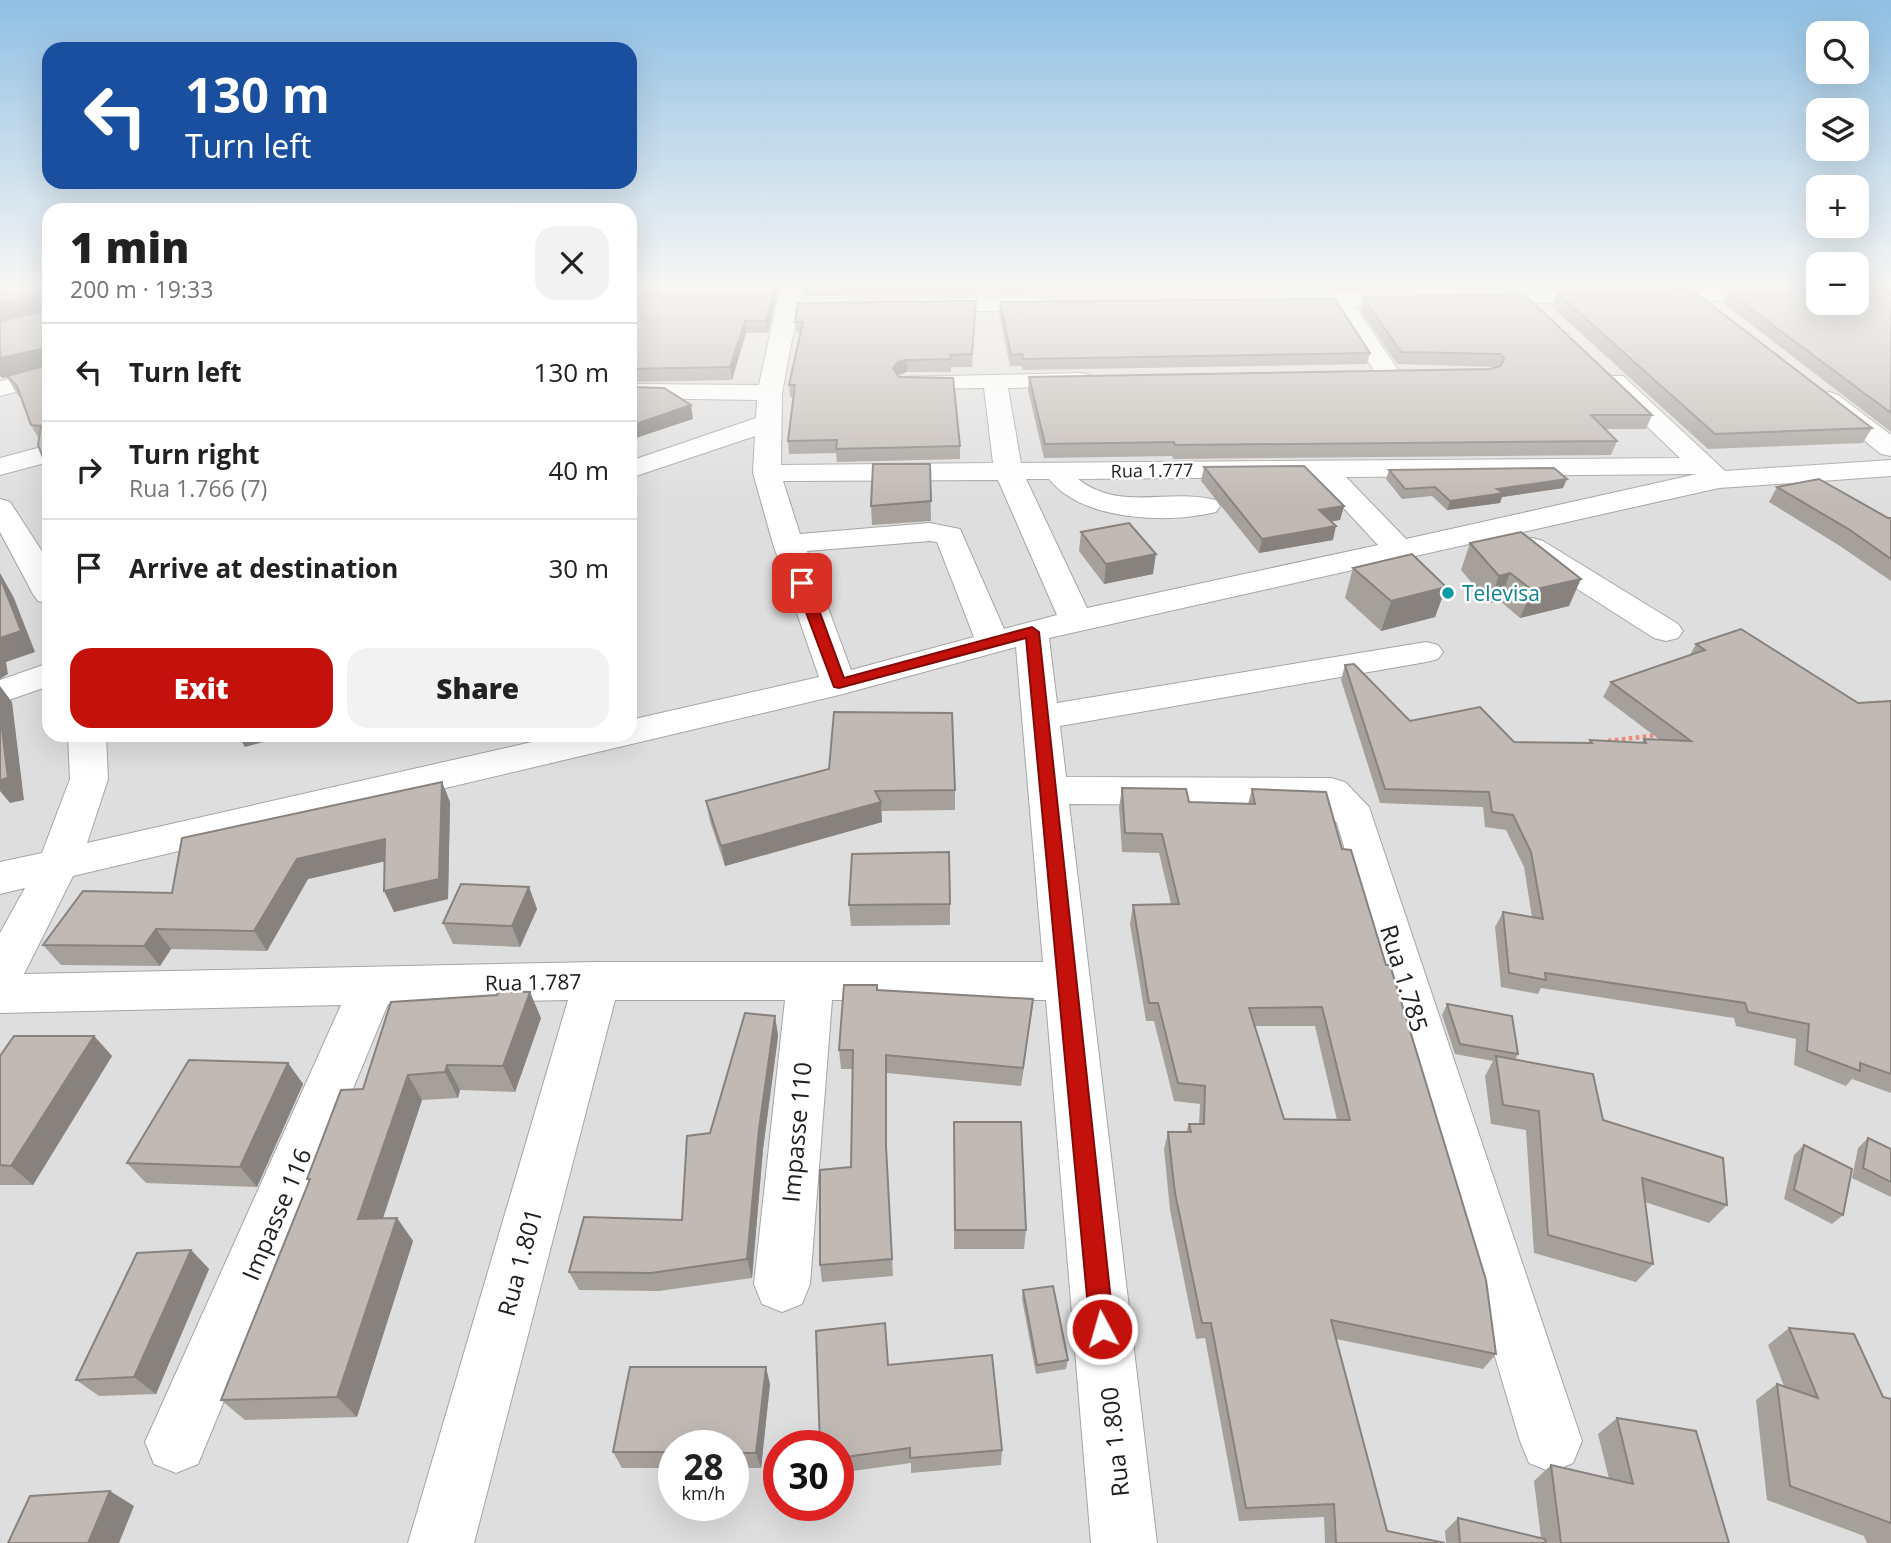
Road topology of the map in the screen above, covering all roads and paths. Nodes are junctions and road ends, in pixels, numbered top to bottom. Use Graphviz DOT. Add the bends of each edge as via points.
graph roads {
  1 [pos="777,357"];
  2 [pos="1377,357"];
  3 [pos="1595,363"];
  4 [pos="1388,373"];
  5 [pos="1416,373"];
  6 [pos="1361,374"];
  7 [pos="42,378"];
  8 [pos="1103,380"];
  9 [pos="908,382"];
  10 [pos="995,382"];
  11 [pos="1814,388"];
  12 [pos="0,389"];
  13 [pos="637,391"];
  14 [pos="770,393"];
  15 [pos="768,423"];
  16 [pos="1891,448"];
  17 [pos="42,455"];
  18 [pos="0,467"];
  19 [pos="637,468"];
  20 [pos="1322,468"];
  21 [pos="1891,468"];
  22 [pos="1008,471"];
  23 [pos="1057,471"];
  24 [pos="768,473"];
  25 [pos="1712,473"];
  26 [pos="1797,474"];
  27 [pos="1844,498"];
  28 [pos="1206,506"];
  29 [pos="0,508"];
  30 [pos="1500,527"];
  31 [pos="788,544"];
  32 [pos="1398,549"];
  33 [pos="40,554"];
  34 [pos="0,567"];
  35 [pos="1034,631"];
  36 [pos="1666,631"];
  37 [pos="1426,652"];
  38 [pos="42,677"];
  39 [pos="839,684"];
  40 [pos="0,692"];
  41 [pos="1041,717"];
  42 [pos="637,730"];
  43 [pos="1668,734"];
  44 [pos="87,742"];
  45 [pos="587,742"];
  46 [pos="1603,742"];
  47 [pos="1048,790"];
  48 [pos="58,864"];
  49 [pos="0,878"];
  50 [pos="0,975"];
  51 [pos="597,981"];
  52 [pos="810,981"];
  53 [pos="1066,981"];
  54 [pos="373,986"];
  55 [pos="0,994"];
  56 [pos="782,1284"];
  57 [pos="1551,1441"];
  58 [pos="176,1442"];
  59 [pos="441,1543"];
  60 [pos="1124,1543"];
  1 -- 14 [label="street"];
  2 -- 4 [label="street"];
  3 -- 25 [label="street"];
  4 -- 5 [label="street"];
  4 -- 6 [label="street"];
  7 -- 12 [label="street"];
  8 -- 10 [label="street"];
  9 -- 10 [label="street"];
  10 -- 22 [label="street"];
  11 -- 16 [label="street"];
  13 -- 14 [label="street"];
  14 -- 15 [label="street"];
  15 -- 19 [label="street"];
  15 -- 24 [label="street"];
  17 -- 18 [label="street"];
  20 -- 23 [label="street, Rua 1.777"];
  20 -- 25 [label="street, Rua 1.777"];
  20 -- 32 [label="street"];
  21 -- 26 [label="street"];
  22 -- 23 [label="street, Rua 1.777"];
  22 -- 24 [label="street, Rua 1.777"];
  22 -- 35 [label="street"];
  23 -- 28 [label="street" via="1067,487 1094,501 1120,506"];
  24 -- 31 [label="street"];
  25 -- 26 [label="street"];
  25 -- 30 [label="street"];
  26 -- 27 [label="street"];
  29 -- 33 [label="street"];
  30 -- 32 [label="street"];
  30 -- 36 [label="street"];
  31 -- 35 [label="street" via="930,532 949,535"];
  31 -- 39 [label="street"];
  32 -- 35 [label="street"];
  33 -- 34 [label="street"];
  35 -- 39 [label="street"];
  35 -- 41 [label="street, Rua 1.800"];
  37 -- 41 [label="street"];
  38 -- 40 [label="street"];
  39 -- 42 [label="street"];
  41 -- 47 [label="street, Rua 1.800"];
  43 -- 46 [label="path"];
  44 -- 48 [label="street" via="89,779"];
  45 -- 48 [label="street"];
  47 -- 53 [label="street, Rua 1.800"];
  47 -- 57 [label="street, Rua 1.785" via="1331,792 1355,817"];
  48 -- 49 [label="street"];
  48 -- 50 [label="street"];
  51 -- 52 [label="street, Rua 1.787"];
  51 -- 54 [label="street, Rua 1.787"];
  51 -- 59 [label="street, Rua 1.801"];
  52 -- 53 [label="street, Rua 1.787"];
  52 -- 56 [label="street, Impasse 110"];
  53 -- 60 [label="street, Rua 1.800"];
  54 -- 55 [label="street, Rua 1.787"];
  54 -- 58 [label="street, Impasse 116"];
}
